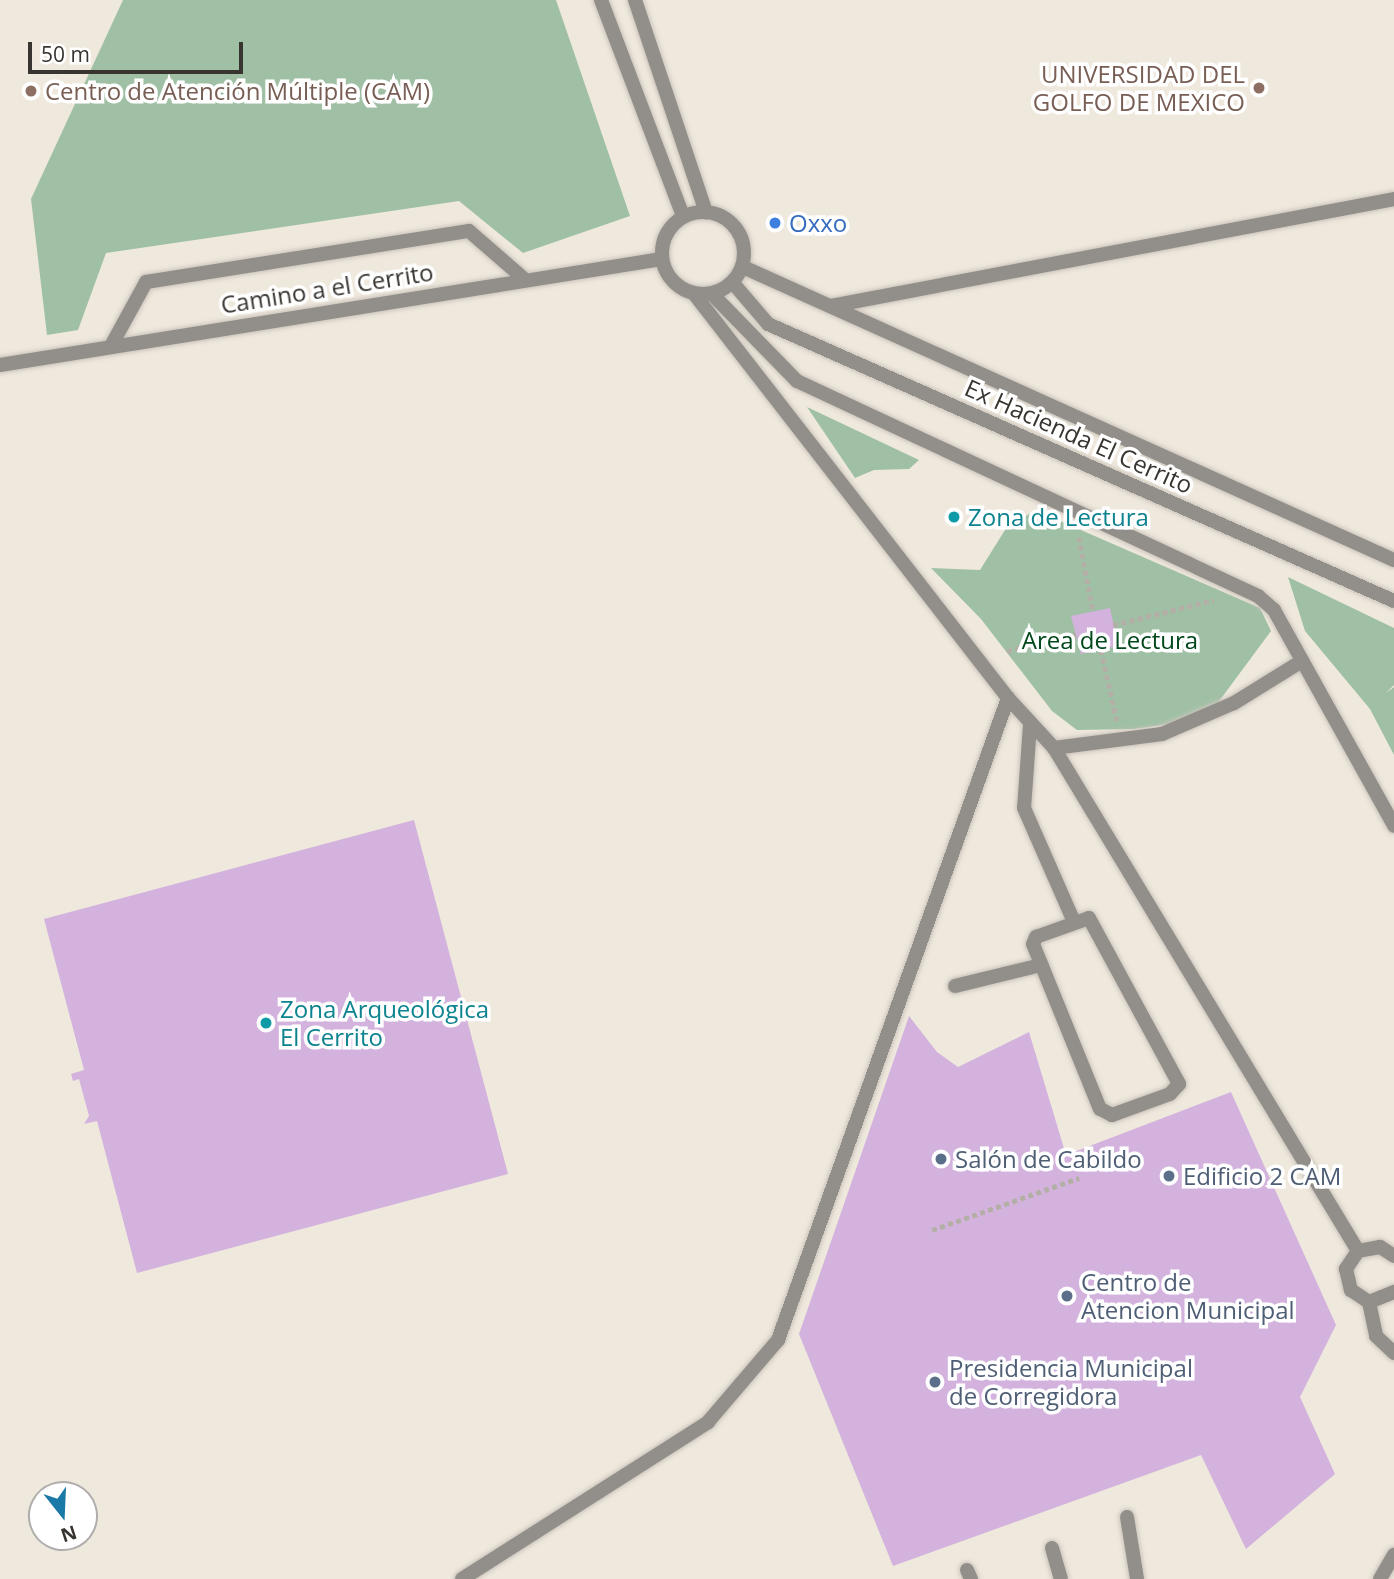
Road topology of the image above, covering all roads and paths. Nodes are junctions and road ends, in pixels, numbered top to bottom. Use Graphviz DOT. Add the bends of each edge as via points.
graph roads {
  1 [pos="601,0"];
  2 [pos="635,0"];
  3 [pos="1394,199"];
  4 [pos="706,212"];
  5 [pos="684,216"];
  6 [pos="662,258"];
  7 [pos="743,267"];
  8 [pos="523,278"];
  9 [pos="733,283"];
  10 [pos="712,294"];
  11 [pos="695,295"];
  12 [pos="831,306"];
  13 [pos="111,346"];
  14 [pos="0,365"];
  15 [pos="1077,529"];
  16 [pos="1394,561"];
  17 [pos="1219,599"];
  18 [pos="1394,601"];
  19 [pos="1093,611"];
  20 [pos="1113,625"];
  21 [pos="1076,635"];
  22 [pos="1101,650"];
  23 [pos="1007,651"];
  24 [pos="1303,661"];
  25 [pos="1008,698"];
  26 [pos="1030,725"];
  27 [pos="1119,729"];
  28 [pos="1054,748"];
  29 [pos="1394,826"];
  30 [pos="1074,922"];
  31 [pos="1041,965"];
  32 [pos="955,986"];
  33 [pos="1079,1178"];
  34 [pos="932,1230"];
  35 [pos="1358,1251"];
  36 [pos="1394,1256"];
  37 [pos="1394,1292"];
  38 [pos="1369,1302"];
  39 [pos="1394,1353"];
  40 [pos="1127,1517"];
  41 [pos="1052,1548"];
  42 [pos="1394,1555"];
  43 [pos="462,1579"];
  44 [pos="1061,1579"];
  45 [pos="1137,1579"];
  46 [pos="1380,1579"];
  1 -- 5 [label="street"];
  2 -- 4 [label="street"];
  3 -- 12 [label="street"];
  4 -- 5 [label="street"];
  4 -- 7 [label="street" via="737,229"];
  5 -- 6 [label="street" via="667,235"];
  6 -- 8 [label="street, Camino a el Cerrito"];
  6 -- 11 [label="street" via="667,275"];
  7 -- 9 [label="street"];
  7 -- 12 [label="street"];
  8 -- 13 [label="street, Camino a el Cerrito"];
  8 -- 13 [label="street" via="469,231 146,282"];
  9 -- 10 [label="street"];
  9 -- 18 [label="street, Ex Hacienda El Cerrito" via="768,324"];
  10 -- 11 [label="street"];
  10 -- 24 [label="street" via="797,381 1258,596 1274,610"];
  11 -- 25 [label="street"];
  12 -- 16 [label="street"];
  13 -- 14 [label="street, Camino a el Cerrito"];
  15 -- 19 [label="path"];
  17 -- 20 [label="path"];
  21 -- 23 [label="path"];
  22 -- 27 [label="path"];
  24 -- 28 [label="street" via="1234,703 1162,734"];
  24 -- 29 [label="street"];
  25 -- 26 [label="street"];
  25 -- 43 [label="street" via="778,1340 708,1422"];
  26 -- 28 [label="street"];
  26 -- 30 [label="street" via="1024,808"];
  28 -- 35 [label="street"];
  30 -- 31 [label="street" via="1033,940"];
  30 -- 31 [label="street" via="1089,918 1096,925 1177,1088 1106,1115"];
  31 -- 32 [label="street"];
  33 -- 34 [label="path"];
  35 -- 36 [label="street" via="1380,1247"];
  35 -- 38 [label="street" via="1346,1269 1350,1290"];
  37 -- 38 [label="street"];
  38 -- 39 [label="street" via="1376,1336"];
  40 -- 45 [label="street"];
  41 -- 44 [label="street"];
  42 -- 46 [label="street"];
}
